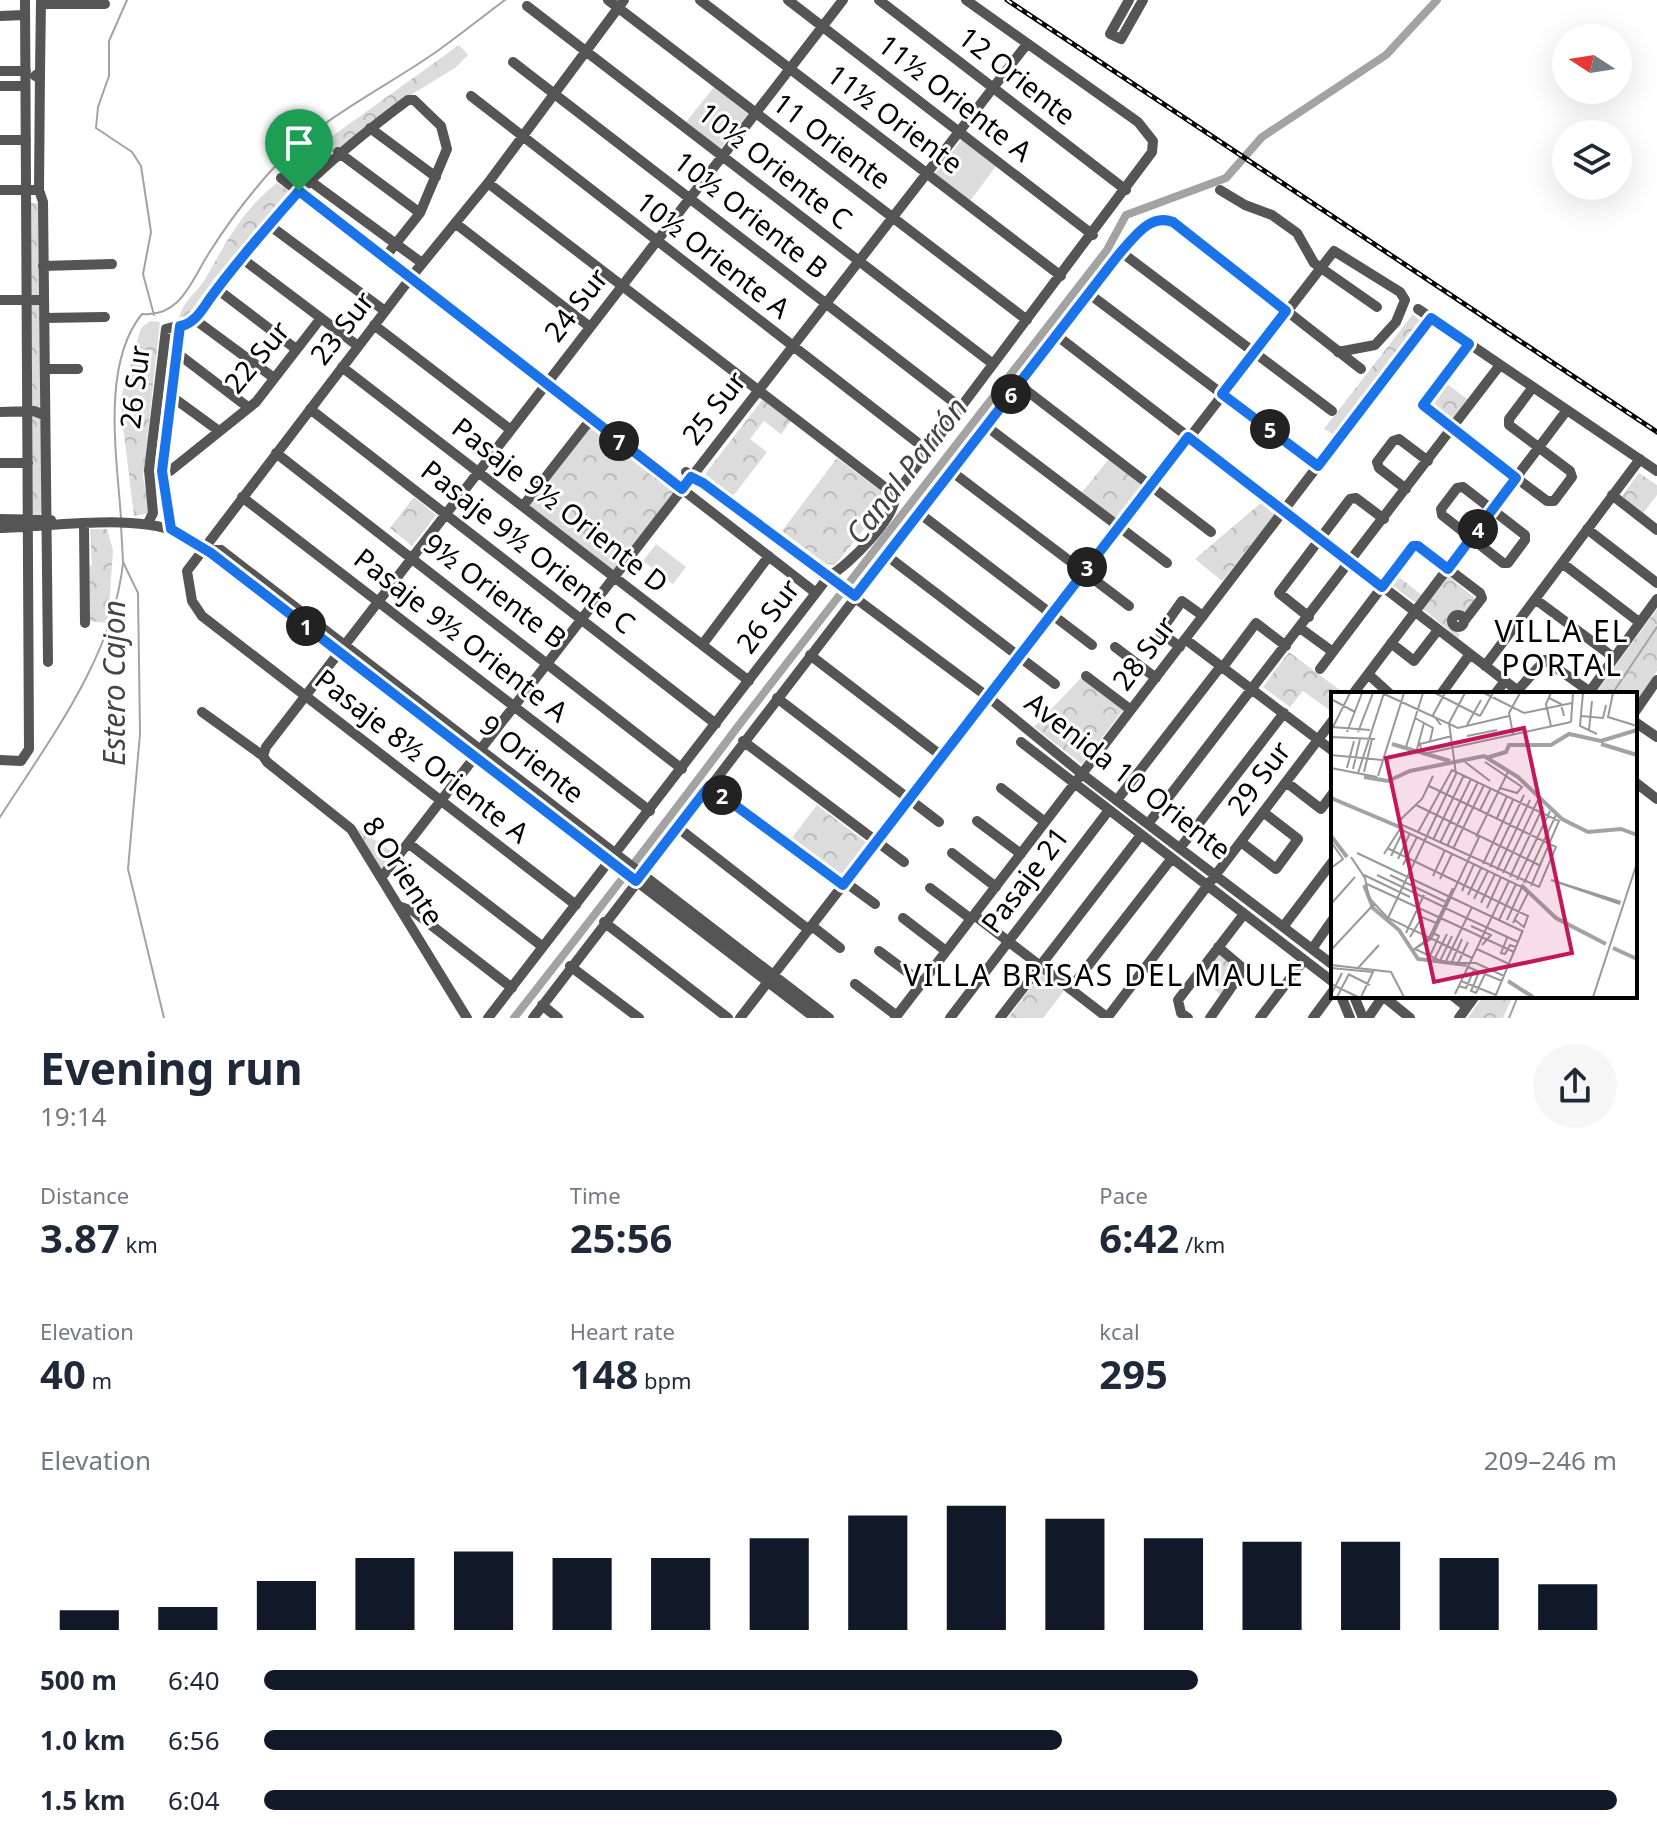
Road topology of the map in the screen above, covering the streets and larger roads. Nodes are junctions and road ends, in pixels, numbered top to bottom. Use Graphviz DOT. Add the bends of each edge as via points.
graph roads {
  1 [pos="25,0"];
  2 [pos="608,0"];
  3 [pos="700,0"];
  4 [pos="788,0"];
  5 [pos="843,0"];
  6 [pos="879,0"];
  7 [pos="966,0"];
  8 [pos="1129,0"];
  9 [pos="1143,0"];
  10 [pos="41,2"];
  11 [pos="105,4"];
  12 [pos="621,4"];
  13 [pos="527,6"];
  14 [pos="25,15"];
  15 [pos="0,16"];
  16 [pos="822,27"];
  17 [pos="1027,44"];
  18 [pos="586,52"];
  19 [pos="513,62"];
  20 [pos="790,69"];
  21 [pos="0,71"];
  22 [pos="40,72"];
  23 [pos="26,78"];
  24 [pos="0,86"];
  25 [pos="992,87"];
  26 [pos="554,94"];
  27 [pos="471,96"];
  28 [pos="756,113"];
  29 [pos="370,128"];
  30 [pos="958,131"];
  31 [pos="523,137"];
  32 [pos="0,140"];
  33 [pos="26,140"];
  34 [pos="338,152"];
  35 [pos="722,156"];
  36 [pos="291,167"];
  37 [pos="926,173"];
  38 [pos="436,177"];
  39 [pos="281,178"];
  40 [pos="309,180"];
  41 [pos="488,183"];
  42 [pos="0,190"];
  43 [pos="26,190"];
  44 [pos="39,190"];
  45 [pos="1126,190"];
  46 [pos="1220,190"];
  47 [pos="299,191"];
  48 [pos="690,198"];
  49 [pos="420,213"];
  50 [pos="892,217"];
  51 [pos="455,223"];
  52 [pos="269,225"];
  53 [pos="1093,235"];
  54 [pos="657,241"];
  55 [pos="396,244"];
  56 [pos="1121,252"];
  57 [pos="386,256"];
  58 [pos="240,257"];
  59 [pos="858,261"];
  60 [pos="422,263"];
  61 [pos="112,264"];
  62 [pos="43,266"];
  63 [pos="1320,269"];
  64 [pos="412,276"];
  65 [pos="1061,276"];
  66 [pos="622,286"];
  67 [pos="217,289"];
  68 [pos="1088,293"];
  69 [pos="0,300"];
  70 [pos="27,300"];
  71 [pos="44,300"];
  72 [pos="826,303"];
  73 [pos="1377,307"];
  74 [pos="1418,309"];
  75 [pos="385,311"];
  76 [pos="1286,311"];
  77 [pos="105,317"];
  78 [pos="44,318"];
  79 [pos="321,318"];
  80 [pos="1431,318"];
  81 [pos="194,319"];
  82 [pos="1027,320"];
  83 [pos="374,325"];
  84 [pos="180,326"];
  85 [pos="590,327"];
  86 [pos="1056,335"];
  87 [pos="1469,344"];
  88 [pos="358,346"];
  89 [pos="792,346"];
  90 [pos="296,349"];
  91 [pos="1255,351"];
  92 [pos="1338,352"];
  93 [pos="177,353"];
  94 [pos="993,364"];
  95 [pos="1500,365"];
  96 [pos="342,367"];
  97 [pos="45,369"];
  98 [pos="78,369"];
  99 [pos="1361,369"];
  100 [pos="274,378"];
  101 [pos="546,384"];
  102 [pos="1018,384"];
  103 [pos="1533,387"];
  104 [pos="758,390"];
  105 [pos="1222,394"];
  106 [pos="171,396"];
  107 [pos="960,407"];
  108 [pos="249,408"];
  109 [pos="310,409"];
  110 [pos="1567,410"];
  111 [pos="26,411"];
  112 [pos="1332,411"];
  113 [pos="0,412"];
  114 [pos="44,415"];
  115 [pos="591,419"];
  116 [pos="986,426"];
  117 [pos="1452,429"];
  118 [pos="511,430"];
  119 [pos="219,431"];
  120 [pos="1188,437"];
  121 [pos="1539,448"];
  122 [pos="927,450"];
  123 [pos="276,453"];
  124 [pos="1640,459"];
  125 [pos="1428,461"];
  126 [pos="0,463"];
  127 [pos="28,463"];
  128 [pos="1318,466"];
  129 [pos="149,470"];
  130 [pos="162,471"];
  131 [pos="951,471"];
  132 [pos="1657,471"];
  133 [pos="478,472"];
  134 [pos="689,474"];
  135 [pos="1516,478"];
  136 [pos="1150,486"];
  137 [pos="682,489"];
  138 [pos="1406,489"];
  139 [pos="895,495"];
  140 [pos="1612,495"];
  141 [pos="242,497"];
  142 [pos="523,506"];
  143 [pos="1492,510"];
  144 [pos="1284,511"];
  145 [pos="919,513"];
  146 [pos="446,514"];
  147 [pos="0,519"];
  148 [pos="751,519"];
  149 [pos="1384,519"];
  150 [pos="28,523"];
  151 [pos="46,523"];
  152 [pos="148,523"];
  153 [pos="108,525"];
  154 [pos="84,526"];
  155 [pos="1118,526"];
  156 [pos="0,528"];
  157 [pos="171,529"];
  158 [pos="1587,529"];
  159 [pos="1657,530"];
  160 [pos="1211,532"];
  161 [pos="740,533"];
  162 [pos="1319,538"];
  163 [pos="1471,538"];
  164 [pos="203,548"];
  165 [pos="886,555"];
  166 [pos="769,556"];
  167 [pos="412,557"];
  168 [pos="1167,563"];
  169 [pos="1351,563"];
  170 [pos="1562,563"];
  171 [pos="1448,569"];
  172 [pos="1083,571"];
  173 [pos="829,576"];
  174 [pos="614,577"];
  175 [pos="1657,583"];
  176 [pos="1382,587"];
  177 [pos="816,593"];
  178 [pos="852,594"];
  179 [pos="1535,599"];
  180 [pos="1657,599"];
  181 [pos="378,601"];
  182 [pos="1129,606"];
  183 [pos="1415,612"];
  184 [pos="1051,613"];
  185 [pos="202,616"];
  186 [pos="1203,616"];
  187 [pos="1309,617"];
  188 [pos="582,619"];
  189 [pos="1465,620"];
  190 [pos="1639,622"];
  191 [pos="85,623"];
  192 [pos="1300,628"];
  193 [pos="1438,630"];
  194 [pos="1182,643"];
  195 [pos="1391,643"];
  196 [pos="702,645"];
  197 [pos="1092,645"];
  198 [pos="1286,646"];
  199 [pos="1115,647"];
  200 [pos="342,648"];
  201 [pos="1333,652"];
  202 [pos="1470,654"];
  203 [pos="810,655"];
  204 [pos="1018,656"];
  205 [pos="1613,657"];
  206 [pos="48,662"];
  207 [pos="548,662"];
  208 [pos="1222,666"];
  209 [pos="1485,666"];
  210 [pos="1320,669"];
  211 [pos="1368,674"];
  212 [pos="1086,676"];
  213 [pos="1156,678"];
  214 [pos="749,681"];
  215 [pos="1505,681"];
  216 [pos="1656,683"];
  217 [pos="1055,684"];
  218 [pos="1252,689"];
  219 [pos="1354,692"];
  220 [pos="1388,692"];
  221 [pos="1442,692"];
  222 [pos="1497,692"];
  223 [pos="1520,692"];
  224 [pos="1589,692"];
  225 [pos="305,696"];
  226 [pos="988,697"];
  227 [pos="777,698"];
  228 [pos="514,706"];
  229 [pos="1637,709"];
  230 [pos="1131,710"];
  231 [pos="202,712"];
  232 [pos="1284,713"];
  233 [pos="1331,723"];
  234 [pos="1637,723"];
  235 [pos="716,724"];
  236 [pos="1657,737"];
  237 [pos="1318,739"];
  238 [pos="743,741"];
  239 [pos="1021,742"];
  240 [pos="1331,749"];
  241 [pos="478,753"];
  242 [pos="263,756"];
  243 [pos="943,757"];
  244 [pos="0,760"];
  245 [pos="682,769"];
  246 [pos="1082,774"];
  247 [pos="1286,782"];
  248 [pos="1075,784"];
  249 [pos="1637,784"];
  250 [pos="709,786"];
  251 [pos="1001,788"];
  252 [pos="1331,796"];
  253 [pos="909,799"];
  254 [pos="1657,799"];
  255 [pos="441,800"];
  256 [pos="1117,800"];
  257 [pos="1109,810"];
  258 [pos="650,811"];
  259 [pos="1263,812"];
  260 [pos="977,821"];
  261 [pos="939,822"];
  262 [pos="1045,822"];
  263 [pos="1148,824"];
  264 [pos="677,827"];
  265 [pos="1141,835"];
  266 [pos="876,842"];
  267 [pos="1241,842"];
  268 [pos="408,843"];
  269 [pos="1180,848"];
  270 [pos="952,853"];
  271 [pos="1021,854"];
  272 [pos="1172,858"];
  273 [pos="617,861"];
  274 [pos="904,862"];
  275 [pos="1331,864"];
  276 [pos="1215,875"];
  277 [pos="637,876"];
  278 [pos="381,878"];
  279 [pos="844,884"];
  280 [pos="1207,886"];
  281 [pos="996,887"];
  282 [pos="930,888"];
  283 [pos="875,904"];
  284 [pos="576,905"];
  285 [pos="398,906"];
  286 [pos="1244,914"];
  287 [pos="973,917"];
  288 [pos="903,918"];
  289 [pos="604,922"];
  290 [pos="1331,922"];
  291 [pos="1283,927"];
  292 [pos="810,928"];
  293 [pos="1009,942"];
  294 [pos="543,947"];
  295 [pos="1218,947"];
  296 [pos="840,948"];
  297 [pos="1312,949"];
  298 [pos="879,951"];
  299 [pos="946,951"];
  300 [pos="1304,960"];
  301 [pos="1331,963"];
  302 [pos="570,966"];
  303 [pos="1040,966"];
  304 [pos="770,978"];
  305 [pos="1331,980"];
  306 [pos="922,983"];
  307 [pos="855,984"];
  308 [pos="512,988"];
  309 [pos="1070,989"];
  310 [pos="1331,994"];
  311 [pos="1342,998"];
  312 [pos="1355,998"];
  313 [pos="1381,998"];
  314 [pos="1386,998"];
  315 [pos="1456,998"];
  316 [pos="1474,998"];
  317 [pos="542,1005"];
  318 [pos="1467,1007"];
  319 [pos="896,1017"];
  320 [pos="1411,1017"];
  321 [pos="467,1018"];
  322 [pos="488,1018"];
  323 [pos="533,1018"];
  324 [pos="558,1018"];
  325 [pos="639,1018"];
  326 [pos="728,1018"];
  327 [pos="740,1018"];
  328 [pos="815,1018"];
  329 [pos="829,1018"];
  330 [pos="950,1018"];
  331 [pos="1000,1018"];
  332 [pos="1108,1018"];
  333 [pos="1188,1018"];
  334 [pos="1210,1018"];
  335 [pos="1260,1018"];
  336 [pos="1313,1018"];
  337 [pos="1350,1018"];
  338 [pos="1365,1018"];
  339 [pos="1459,1018"];
  1 -- 14 [label="street"];
  2 -- 12 [label="street, 11 Oriente"];
  3 -- 20 [label="street, 11½ Oriente"];
  4 -- 16 [label="street, 11½ Oriente A"];
  5 -- 16 [label="street, 24 Sur"];
  6 -- 25 [label="street, 12 Oriente"];
  7 -- 17 [label="street"];
  8 -- 9 [label="street" via="1116,37"];
  10 -- 11 [label="street"];
  10 -- 22 [label="street"];
  12 -- 18 [label="street, 23 Sur"];
  12 -- 28 [label="street, 11 Oriente"];
  13 -- 18 [label="street, 10½ Oriente C"];
  14 -- 15 [label="street"];
  14 -- 23 [label="street"];
  16 -- 20 [label="street, 24 Sur"];
  16 -- 30 [label="street, 11½ Oriente A"];
  17 -- 25 [label="street, 25 Sur"];
  17 -- 45 [label="street, 26 Sur" via="1147,131 1152,152"];
  18 -- 26 [label="street, 23 Sur"];
  18 -- 35 [label="street, 10½ Oriente C"];
  19 -- 26 [label="street, 10½ Oriente B"];
  20 -- 28 [label="street, 24 Sur"];
  20 -- 37 [label="street, 11½ Oriente"];
  21 -- 23 [label="street"];
  22 -- 23 [label="street"];
  22 -- 44 [label="street"];
  23 -- 24 [label="street"];
  23 -- 33 [label="street"];
  25 -- 30 [label="street, 25 Sur"];
  25 -- 45 [label="street, 12 Oriente"];
  26 -- 31 [label="street, 23 Sur"];
  26 -- 48 [label="street, 10½ Oriente B"];
  27 -- 31 [label="street, 10½ Oriente A"];
  28 -- 35 [label="street, 24 Sur"];
  28 -- 50 [label="street, 11 Oriente"];
  29 -- 34 [label="street"];
  29 -- 38 [label="street"];
  29 -- 38 [label="street" via="414,100 446,137"];
  30 -- 37 [label="street, 25 Sur"];
  30 -- 53 [label="street, 11½ Oriente A"];
  31 -- 41 [label="street, 23 Sur"];
  31 -- 54 [label="street, 10½ Oriente A"];
  32 -- 33 [label="street"];
  33 -- 43 [label="street"];
  34 -- 40 [label="street"];
  34 -- 49 [label="street"];
  35 -- 48 [label="street, 24 Sur"];
  35 -- 59 [label="street, 10½ Oriente C"];
  36 -- 40 [label="street"];
  37 -- 50 [label="street, 25 Sur"];
  37 -- 65 [label="street, 11½ Oriente"];
  38 -- 49 [label="street"];
  39 -- 47 [label="street"];
  40 -- 47 [label="street"];
  40 -- 55 [label="street"];
  41 -- 51 [label="street, 23 Sur"];
  41 -- 66 [label="street"];
  42 -- 43 [label="street"];
  43 -- 44 [label="street"];
  43 -- 70 [label="street"];
  44 -- 62 [label="street"];
  45 -- 53 [label="street, 26 Sur"];
  46 -- 63 [label="street" via="1297,233"];
  47 -- 52 [label="street"];
  47 -- 57 [label="street"];
  48 -- 54 [label="street, 24 Sur"];
  48 -- 72 [label="street, 10½ Oriente B"];
  49 -- 55 [label="street"];
  50 -- 59 [label="street, 25 Sur"];
  50 -- 82 [label="street, 11 Oriente"];
  51 -- 60 [label="street, 23 Sur"];
  51 -- 85 [label="street"];
  52 -- 58 [label="street"];
  52 -- 75 [label="street"];
  53 -- 65 [label="street, 26 Sur"];
  54 -- 66 [label="street, 24 Sur"];
  54 -- 89 [label="street, 10½ Oriente A"];
  55 -- 57 [label="street"];
  55 -- 60 [label="street"];
  56 -- 68 [label="street, 26 Sur"];
  56 -- 76 [label="street, 26 Sur" via="1148,224 1159,219 1173,222"];
  56 -- 91 [label="street"];
  57 -- 64 [label="street"];
  58 -- 67 [label="street"];
  58 -- 79 [label="street"];
  59 -- 72 [label="street, 25 Sur"];
  59 -- 94 [label="street, 10½ Oriente C"];
  60 -- 64 [label="street, 23 Sur"];
  61 -- 62 [label="street"];
  62 -- 71 [label="street"];
  63 -- 73 [label="street"];
  63 -- 76 [label="street"];
  63 -- 92 [label="street" via="1334,251 1340,253 1405,300 1396,322 1375,345"];
  64 -- 75 [label="street, 23 Sur"];
  64 -- 101 [label="street"];
  65 -- 82 [label="street, 26 Sur"];
  66 -- 85 [label="street, 24 Sur"];
  66 -- 104 [label="street"];
  67 -- 81 [label="street"];
  67 -- 90 [label="street"];
  68 -- 86 [label="street, 26 Sur"];
  68 -- 105 [label="street"];
  69 -- 70 [label="street"];
  70 -- 71 [label="street"];
  70 -- 111 [label="street"];
  71 -- 78 [label="street"];
  72 -- 89 [label="street, 25 Sur"];
  72 -- 107 [label="street, 10½ Oriente B"];
  74 -- 80 [label="street"];
  75 -- 83 [label="street, 23 Sur"];
  76 -- 91 [label="street"];
  76 -- 92 [label="street"];
  77 -- 78 [label="street"];
  78 -- 97 [label="street"];
  79 -- 88 [label="street"];
  79 -- 90 [label="street, 22 Sur"];
  80 -- 87 [label="street"];
  80 -- 128 [label="street, 28 Sur"];
  81 -- 84 [label="street"];
  81 -- 100 [label="street"];
  82 -- 94 [label="street, 26 Sur"];
  83 -- 88 [label="street, 23 Sur"];
  83 -- 118 [label="street"];
  84 -- 93 [label="street, 26 Sur"];
  84 -- 129 [label="street, 26 Sur" via="166,329"];
  85 -- 101 [label="street, 24 Sur"];
  86 -- 102 [label="street, 26 Sur"];
  86 -- 120 [label="street"];
  87 -- 95 [label="street"];
  87 -- 117 [label="street" via="1423,405"];
  88 -- 96 [label="street, 23 Sur"];
  89 -- 104 [label="street, 25 Sur"];
  89 -- 122 [label="street, 10½ Oriente A"];
  90 -- 100 [label="street, 22 Sur"];
  91 -- 105 [label="street"];
  91 -- 112 [label="street"];
  92 -- 99 [label="street"];
  93 -- 106 [label="street, 26 Sur"];
  93 -- 108 [label="street"];
  94 -- 107 [label="street, 26 Sur"];
  95 -- 103 [label="street"];
  95 -- 117 [label="street"];
  96 -- 109 [label="street, 23 Sur"];
  96 -- 133 [label="street, Pasaje 9½ Oriente D"];
  97 -- 98 [label="street"];
  97 -- 114 [label="street"];
  100 -- 108 [label="street, 22 Sur"];
  101 -- 115 [label="street"];
  101 -- 118 [label="street, 24 Sur"];
  102 -- 116 [label="street, 26 Sur"];
  102 -- 136 [label="street"];
  103 -- 110 [label="street"];
  103 -- 121 [label="street" via="1509,425"];
  104 -- 134 [label="street, 25 Sur"];
  104 -- 139 [label="street"];
  105 -- 120 [label="street"];
  105 -- 128 [label="street"];
  106 -- 119 [label="street"];
  106 -- 130 [label="street, 26 Sur"];
  107 -- 122 [label="street, 26 Sur"];
  108 -- 119 [label="street, 22 Sur"];
  109 -- 123 [label="street, 23 Sur"];
  109 -- 146 [label="street, Pasaje 9½ Oriente C"];
  110 -- 121 [label="street"];
  110 -- 124 [label="street"];
  111 -- 113 [label="street"];
  111 -- 114 [label="street"];
  111 -- 127 [label="street"];
  114 -- 151 [label="street"];
  115 -- 137 [label="street"];
  115 -- 142 [label="street"];
  116 -- 131 [label="street, 26 Sur"];
  116 -- 155 [label="street"];
  117 -- 125 [label="street"];
  117 -- 135 [label="street"];
  118 -- 133 [label="street, 24 Sur"];
  119 -- 130 [label="street, 22 Sur" via="170,471"];
  120 -- 136 [label="street"];
  120 -- 144 [label="street"];
  121 -- 135 [label="street"];
  121 -- 135 [label="street" via="1572,477 1554,501"];
  122 -- 139 [label="street, 26 Sur"];
  123 -- 141 [label="street, 23 Sur"];
  123 -- 167 [label="street, 9½ Oriente B"];
  124 -- 132 [label="street"];
  124 -- 140 [label="street"];
  125 -- 138 [label="street"];
  125 -- 138 [label="street" via="1399,439 1385,451 1379,468"];
  126 -- 127 [label="street"];
  127 -- 150 [label="street"];
  128 -- 144 [label="street, 28 Sur"];
  129 -- 130 [label="street"];
  129 -- 152 [label="street, 26 Sur" via="153,513"];
  130 -- 157 [label="street, 26 Sur"];
  131 -- 145 [label="street, 26 Sur"];
  131 -- 172 [label="street"];
  133 -- 142 [label="street, Pasaje 9½ Oriente D"];
  133 -- 146 [label="street, 24 Sur"];
  134 -- 137 [label="street, 25 Sur"];
  134 -- 148 [label="street, Avenida 10 Oriente"];
  135 -- 143 [label="street"];
  136 -- 155 [label="street"];
  136 -- 160 [label="street"];
  137 -- 161 [label="street"];
  137 -- 174 [label="street, 25 Sur"];
  138 -- 149 [label="street"];
  139 -- 173 [label="street, 26 Sur" via="893,508 849,564"];
  140 -- 158 [label="street"];
  140 -- 159 [label="street"];
  141 -- 164 [label="street, 23 Sur"];
  141 -- 181 [label="street, Pasaje 9½ Oriente A"];
  142 -- 174 [label="street, Pasaje 9½ Oriente D"];
  143 -- 163 [label="street"];
  143 -- 163 [label="street" via="1463,487 1441,509"];
  143 -- 163 [label="street" via="1525,535 1508,563"];
  144 -- 162 [label="street"];
  144 -- 186 [label="street, 28 Sur"];
  145 -- 165 [label="street, 26 Sur"];
  145 -- 184 [label="street"];
  146 -- 167 [label="street, 24 Sur"];
  146 -- 188 [label="street, Pasaje 9½ Oriente C"];
  147 -- 150 [label="street, 9 Oriente"];
  148 -- 161 [label="street"];
  148 -- 173 [label="street, Avenida 10 Oriente"];
  149 -- 162 [label="street" via="1350,499"];
  149 -- 169 [label="street"];
  150 -- 151 [label="street, 9 Oriente"];
  150 -- 156 [label="street, 9 Oriente"];
  150 -- 244 [label="street" via="29,749 21,761"];
  151 -- 153 [label="street, 9 Oriente" via="84,518"];
  151 -- 154 [label="street, 9 Oriente"];
  151 -- 206 [label="street"];
  152 -- 153 [label="street, 9 Oriente"];
  152 -- 157 [label="street, 9 Oriente"];
  153 -- 154 [label="street, 9 Oriente"];
  154 -- 191 [label="street"];
  155 -- 168 [label="street"];
  155 -- 172 [label="street"];
  157 -- 164 [label="street, 9 Oriente"];
  158 -- 170 [label="street"];
  158 -- 175 [label="street"];
  161 -- 166 [label="street"];
  162 -- 169 [label="street"];
  162 -- 187 [label="street" via="1279,593"];
  163 -- 171 [label="street"];
  164 -- 185 [label="street, 23 Sur" via="187,577"];
  164 -- 200 [label="street, 9 Oriente"];
  165 -- 178 [label="street, 26 Sur"];
  165 -- 204 [label="street"];
  166 -- 177 [label="street"];
  166 -- 196 [label="street"];
  167 -- 181 [label="street, 24 Sur"];
  167 -- 207 [label="street, 9½ Oriente B"];
  169 -- 176 [label="street"];
  169 -- 187 [label="street"];
  170 -- 179 [label="street"];
  170 -- 190 [label="street"];
  171 -- 176 [label="street" via="1413,546"];
  171 -- 183 [label="street"];
  171 -- 189 [label="street" via="1482,598"];
  172 -- 182 [label="street"];
  172 -- 184 [label="street"];
  173 -- 177 [label="street, 26 Sur"];
  173 -- 178 [label="street, Avenida 10 Oriente"];
  174 -- 188 [label="street, 25 Sur"];
  174 -- 196 [label="street, Pasaje 9½ Oriente D"];
  176 -- 183 [label="street"];
  176 -- 201 [label="street"];
  177 -- 214 [label="street, 26 Sur"];
  178 -- 203 [label="street, 26 Sur"];
  178 -- 226 [label="street, Avenida 10 Oriente"];
  179 -- 205 [label="street"];
  179 -- 209 [label="street"];
  180 -- 190 [label="street"];
  181 -- 200 [label="street, 24 Sur"];
  181 -- 228 [label="street, Pasaje 9½ Oriente A"];
  183 -- 193 [label="street"];
  183 -- 195 [label="street"];
  184 -- 197 [label="street"];
  184 -- 204 [label="street"];
  185 -- 225 [label="street, Pasaje 8½ Oriente A"];
  186 -- 194 [label="street, 28 Sur"];
  186 -- 194 [label="street" via="1182,601 1160,632"];
  187 -- 192 [label="street"];
  188 -- 207 [label="street, 25 Sur"];
  188 -- 235 [label="street, Pasaje 9½ Oriente C"];
  190 -- 205 [label="street"];
  192 -- 198 [label="street"];
  192 -- 201 [label="street"];
  193 -- 195 [label="street" via="1414,661"];
  193 -- 202 [label="street"];
  194 -- 208 [label="street"];
  194 -- 213 [label="street, 28 Sur"];
  195 -- 211 [label="street"];
  196 -- 214 [label="street, Pasaje 9½ Oriente D"];
  198 -- 208 [label="street" via="1256,623"];
  198 -- 218 [label="street"];
  199 -- 213 [label="street"];
  200 -- 225 [label="street, 24 Sur"];
  200 -- 241 [label="street, 9 Oriente"];
  201 -- 210 [label="street"];
  202 -- 209 [label="street"];
  202 -- 221 [label="street"];
  203 -- 227 [label="street, 26 Sur"];
  203 -- 243 [label="street"];
  204 -- 217 [label="street"];
  204 -- 226 [label="street"];
  205 -- 224 [label="street"];
  207 -- 228 [label="street, 25 Sur"];
  207 -- 245 [label="street, 9½ Oriente B"];
  208 -- 218 [label="street"];
  208 -- 256 [label="street"];
  209 -- 215 [label="street"];
  211 -- 219 [label="street"];
  211 -- 220 [label="street"];
  212 -- 230 [label="street"];
  213 -- 230 [label="street, 28 Sur"];
  214 -- 235 [label="street, 26 Sur"];
  215 -- 222 [label="street"];
  215 -- 223 [label="street"];
  216 -- 229 [label="street"];
  218 -- 232 [label="street"];
  218 -- 263 [label="street"];
  223 -- 224 [label="street" via="1545,660"];
  225 -- 242 [label="street, 24 Sur"];
  225 -- 255 [label="street, Pasaje 8½ Oriente A"];
  226 -- 243 [label="street"];
  226 -- 246 [label="street, Avenida 10 Oriente"];
  227 -- 238 [label="street, 26 Sur"];
  227 -- 253 [label="street"];
  228 -- 241 [label="street, 25 Sur"];
  228 -- 258 [label="street, Pasaje 9½ Oriente A"];
  230 -- 246 [label="street, 28 Sur"];
  231 -- 242 [label="street, 8 Oriente"];
  232 -- 237 [label="street"];
  232 -- 269 [label="street"];
  233 -- 237 [label="street, 29 Sur"];
  234 -- 236 [label="street"];
  235 -- 245 [label="street, 26 Sur"];
  237 -- 240 [label="street"];
  237 -- 247 [label="street, 29 Sur"];
  238 -- 250 [label="street, 26 Sur"];
  238 -- 266 [label="street"];
  239 -- 248 [label="street, Avenida 10 Oriente"];
  241 -- 255 [label="street, 25 Sur"];
  241 -- 273 [label="street, 9 Oriente"];
  242 -- 278 [label="street, 8 Oriente" via="347,825"];
  243 -- 253 [label="street"];
  245 -- 258 [label="street, 26 Sur"];
  246 -- 248 [label="street, 28 Sur"];
  246 -- 256 [label="street, Avenida 10 Oriente"];
  247 -- 252 [label="street" via="1321,809"];
  247 -- 259 [label="street, 29 Sur"];
  248 -- 257 [label="street, Avenida 10 Oriente"];
  248 -- 262 [label="street, 28 Sur"];
  249 -- 254 [label="street"];
  250 -- 264 [label="street, 26 Sur"];
  250 -- 279 [label="street"];
  251 -- 262 [label="street"];
  253 -- 261 [label="street"];
  253 -- 266 [label="street"];
  255 -- 268 [label="street, 25 Sur"];
  255 -- 284 [label="street, Pasaje 8½ Oriente A"];
  256 -- 263 [label="street, Avenida 10 Oriente"];
  257 -- 265 [label="street, Avenida 10 Oriente"];
  257 -- 293 [label="street, Pasaje 21"];
  258 -- 273 [label="street, 26 Sur"];
  259 -- 267 [label="street, 29 Sur"];
  259 -- 267 [label="street" via="1298,839 1276,869"];
  260 -- 271 [label="street"];
  262 -- 271 [label="street, 28 Sur"];
  263 -- 269 [label="street, Avenida 10 Oriente"];
  264 -- 277 [label="street, 26 Sur"];
  264 -- 292 [label="street"];
  265 -- 272 [label="street, Avenida 10 Oriente"];
  265 -- 303 [label="street"];
  266 -- 274 [label="street"];
  266 -- 279 [label="street"];
  267 -- 276 [label="street, 29 Sur"];
  268 -- 278 [label="street, 25 Sur"];
  268 -- 294 [label="street"];
  269 -- 276 [label="street, Avenida 10 Oriente"];
  270 -- 281 [label="street"];
  271 -- 281 [label="street, 28 Sur"];
  272 -- 280 [label="street, Avenida 10 Oriente"];
  272 -- 309 [label="street"];
  273 -- 277 [label="street, 9 Oriente"];
  273 -- 284 [label="street, 26 Sur"];
  275 -- 291 [label="street"];
  276 -- 280 [label="street, 29 Sur"];
  276 -- 291 [label="street, Avenida 10 Oriente"];
  277 -- 289 [label="street, 26 Sur"];
  277 -- 304 [label="street, 9 Oriente"];
  278 -- 285 [label="street, 8 Oriente"];
  279 -- 283 [label="street"];
  279 -- 292 [label="street"];
  280 -- 286 [label="street, Avenida 10 Oriente"];
  280 -- 332 [label="street, 29 Sur"];
  281 -- 287 [label="street, 28 Sur"];
  282 -- 287 [label="street"];
  284 -- 294 [label="street, 26 Sur"];
  285 -- 308 [label="street" via="413,911"];
  285 -- 321 [label="street, 8 Oriente"];
  286 -- 295 [label="street"];
  286 -- 300 [label="street, Avenida 10 Oriente"];
  287 -- 293 [label="street"];
  287 -- 299 [label="street, 28 Sur"];
  288 -- 299 [label="street"];
  289 -- 302 [label="street, 26 Sur"];
  289 -- 326 [label="street"];
  290 -- 297 [label="street"];
  291 -- 297 [label="street, Avenida 10 Oriente"];
  292 -- 296 [label="street"];
  292 -- 304 [label="street"];
  293 -- 303 [label="street"];
  293 -- 330 [label="street, Pasaje 21"];
  294 -- 308 [label="street, 26 Sur"];
  295 -- 333 [label="street" via="1178,1000"];
  295 -- 334 [label="street" via="1244,969"];
  297 -- 301 [label="street, Avenida 10 Oriente"];
  298 -- 306 [label="street"];
  299 -- 306 [label="street, 28 Sur"];
  300 -- 305 [label="street, Avenida 10 Oriente"];
  300 -- 335 [label="street"];
  302 -- 317 [label="street, 26 Sur"];
  302 -- 325 [label="street"];
  303 -- 309 [label="street"];
  303 -- 331 [label="street"];
  304 -- 327 [label="street"];
  304 -- 328 [label="street, 9 Oriente"];
  304 -- 329 [label="street, 9 Oriente"];
  306 -- 319 [label="street, 28 Sur"];
  307 -- 319 [label="street"];
  308 -- 322 [label="street, 26 Sur"];
  309 -- 332 [label="street"];
  310 -- 336 [label="street"];
  311 -- 337 [label="street"];
  312 -- 338 [label="street"];
  313 -- 338 [label="street"];
  314 -- 320 [label="street"];
  315 -- 318 [label="street"];
  316 -- 318 [label="street"];
  317 -- 323 [label="street, 26 Sur"];
  317 -- 324 [label="street"];
  318 -- 339 [label="street"];
}
